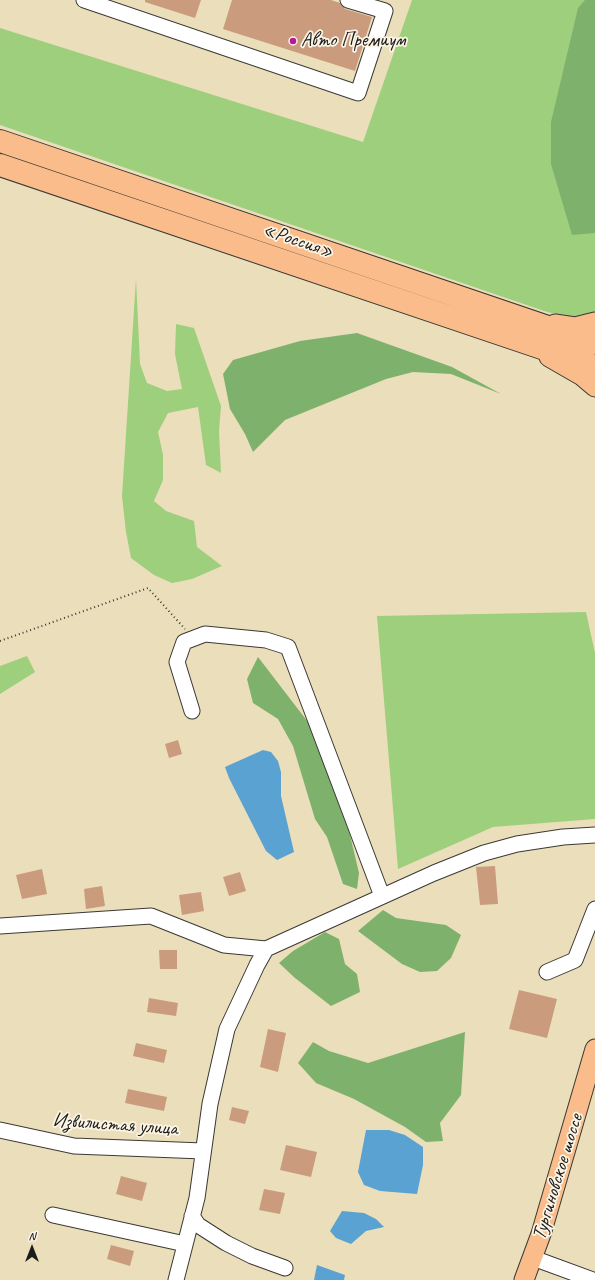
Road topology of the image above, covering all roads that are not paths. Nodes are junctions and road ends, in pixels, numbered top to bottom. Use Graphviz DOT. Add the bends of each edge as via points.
graph roads {
  1 [pos="84,0"];
  2 [pos="348,0"];
  3 [pos="0,141"];
  4 [pos="0,165"];
  5 [pos="531,321"];
  6 [pos="595,322"];
  7 [pos="524,342"];
  8 [pos="595,343"];
  9 [pos="595,366"];
  10 [pos="595,387"];
  11 [pos="192,711"];
  12 [pos="595,835"];
  13 [pos="382,896"];
  14 [pos="595,909"];
  15 [pos="0,926"];
  16 [pos="266,949"];
  17 [pos="547,972"];
  18 [pos="595,1049"];
  19 [pos="0,1130"];
  20 [pos="203,1151"];
  21 [pos="53,1215"];
  22 [pos="192,1216"];
  23 [pos="185,1244"];
  24 [pos="533,1258"];
  25 [pos="285,1268"];
  26 [pos="176,1280"];
  27 [pos="524,1280"];
  28 [pos="593,1280"];
  1 -- 2 [label="street" via="358,93 385,11"];
  3 -- 5 [label="highway, «Россия»"];
  4 -- 7 [label="highway, «Россия»"];
  5 -- 6 [label="main road" via="574,327"];
  5 -- 8 [label="highway, «Россия»"];
  7 -- 9 [label="highway, «Россия»"];
  7 -- 10 [label="main road" via="582,376"];
  11 -- 13 [label="street" via="177,662 184,642 205,634 232,635 266,640 288,647"];
  12 -- 13 [label="street" via="517,844 484,853"];
  13 -- 16 [label="street"];
  14 -- 17 [label="street" via="575,960"];
  15 -- 16 [label="street" via="151,916 224,945"];
  16 -- 20 [label="street" via="227,1029 210,1104"];
  18 -- 24 [label="main road, Тургиновское шоссе"];
  19 -- 20 [label="street, Извилистая улица" via="74,1146"];
  20 -- 22 [label="street"];
  21 -- 23 [label="street"];
  22 -- 23 [label="street"];
  22 -- 25 [label="street" via="202,1228 226,1243"];
  23 -- 26 [label="street"];
  24 -- 27 [label="main road, Тургиновское шоссе"];
  24 -- 28 [label="street"];
}
